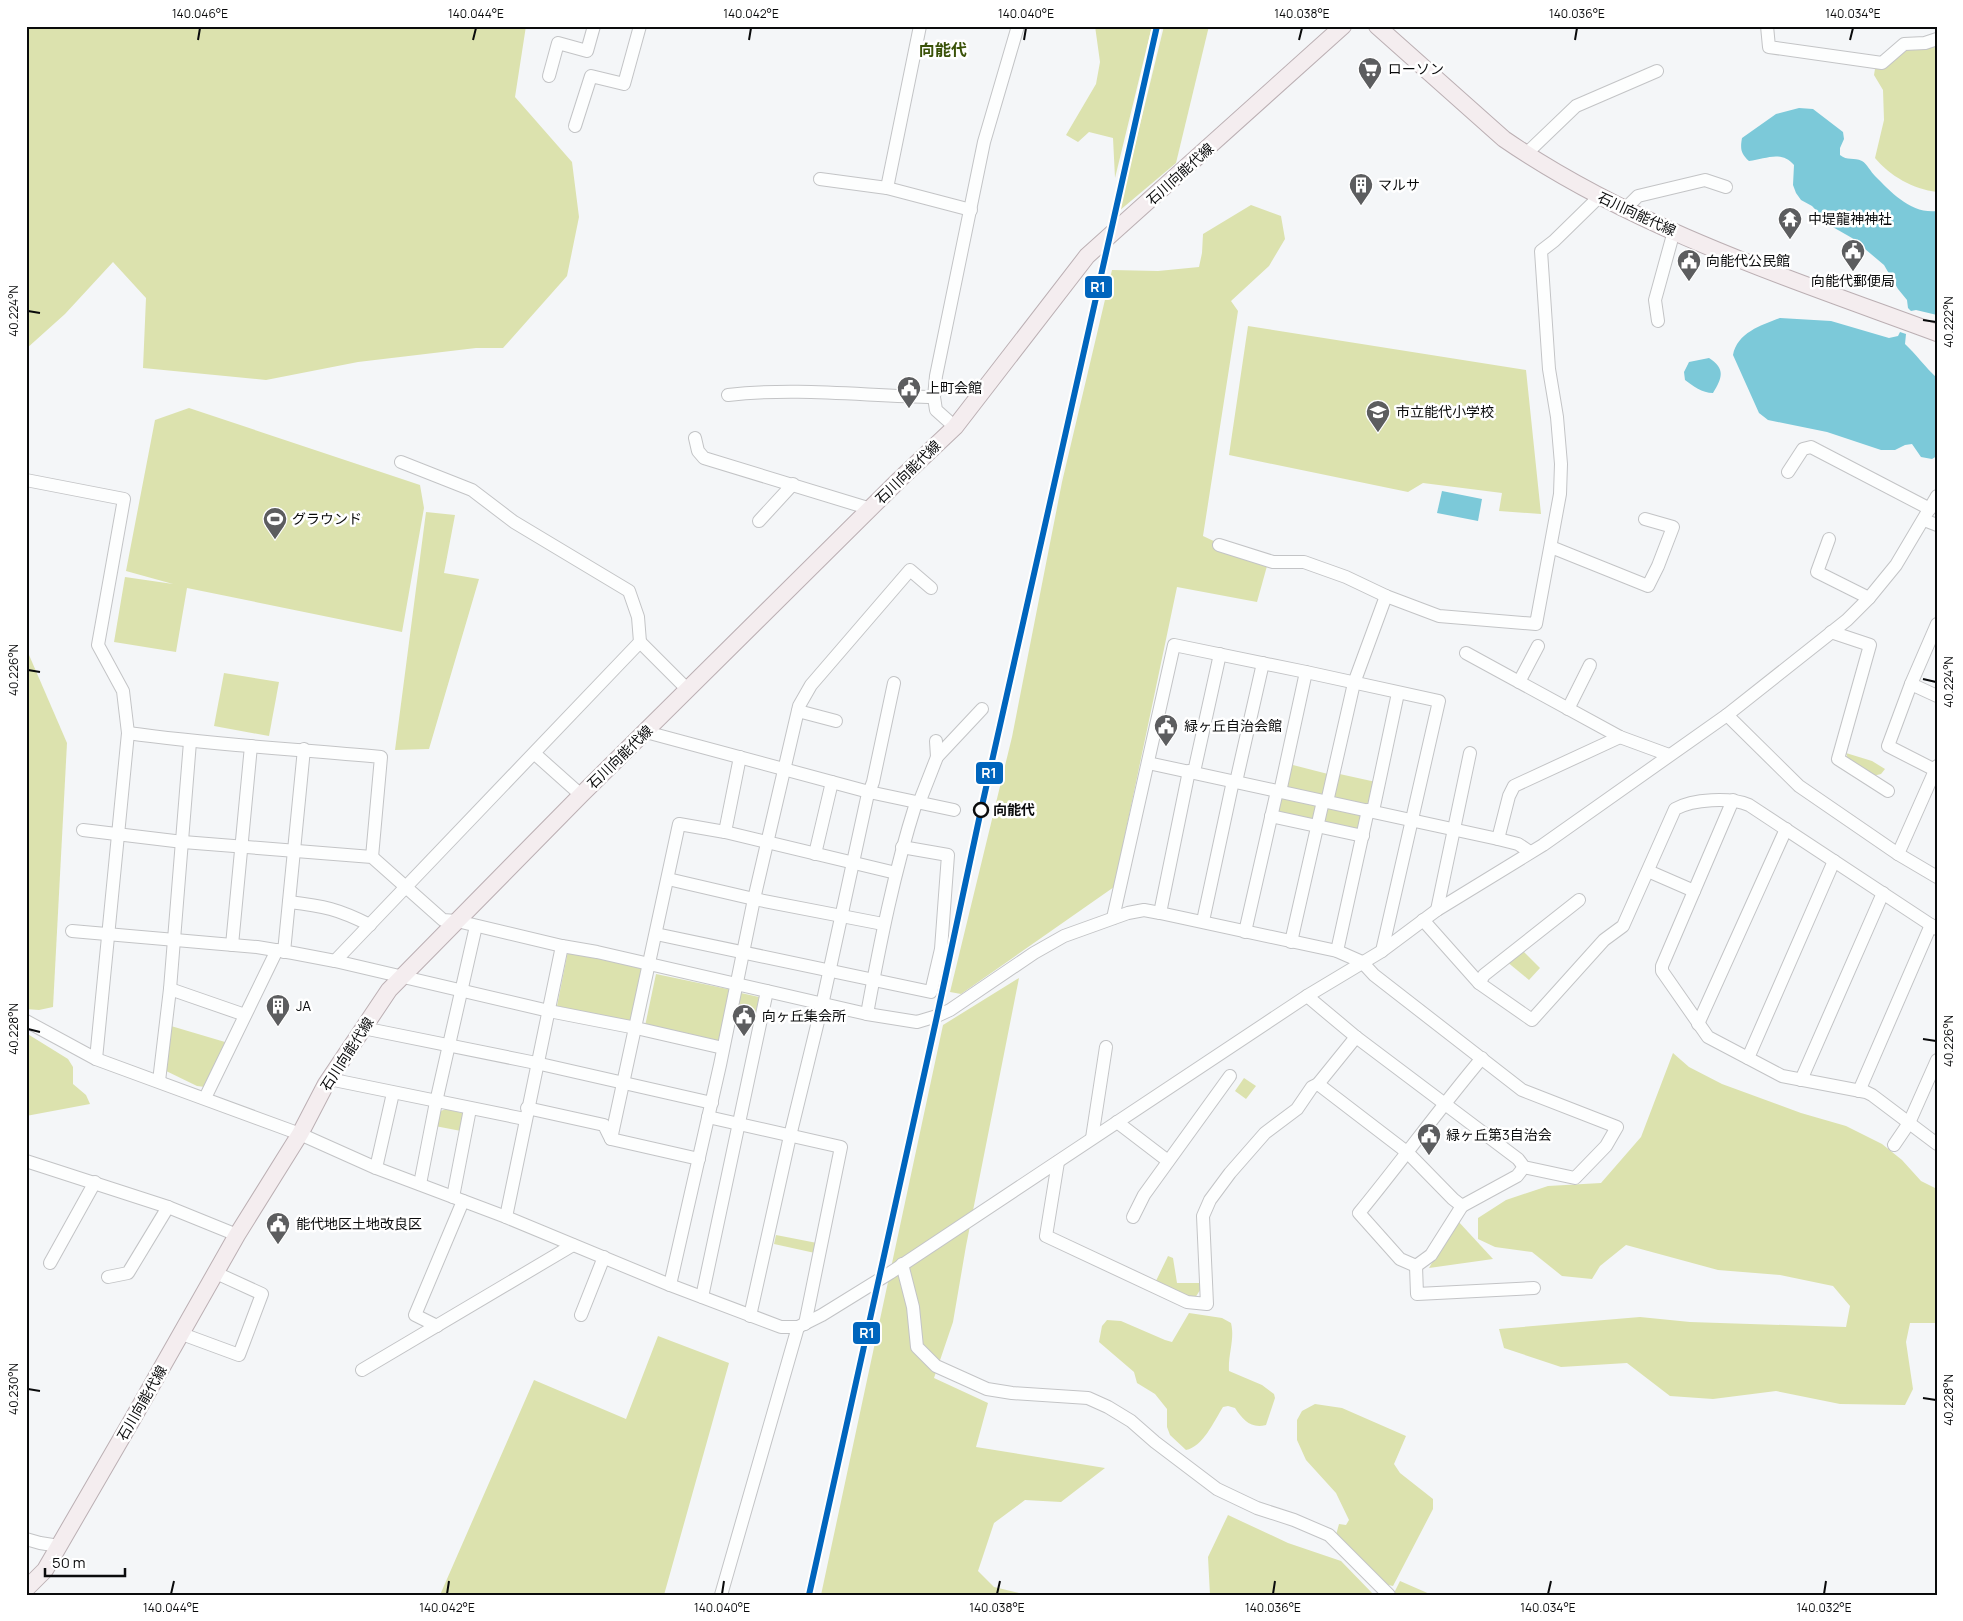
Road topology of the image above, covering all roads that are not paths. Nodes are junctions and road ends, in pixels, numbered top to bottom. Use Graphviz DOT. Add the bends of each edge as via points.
graph roads {
  1 [pos="594,26"];
  2 [pos="640,26"];
  3 [pos="920,26"];
  4 [pos="1018,26"];
  5 [pos="1342,26"];
  6 [pos="1377,26"];
  7 [pos="1767,26"];
  8 [pos="1937,39"];
  9 [pos="1657,71"];
  10 [pos="549,76"];
  11 [pos="575,126"];
  12 [pos="1526,154"];
  13 [pos="820,179"];
  14 [pos="1726,186"];
  15 [pos="887,188"];
  16 [pos="1599,197"];
  17 [pos="1625,209"];
  18 [pos="971,210"];
  19 [pos="1674,231"];
  20 [pos="1658,321"];
  21 [pos="1937,333"];
  22 [pos="728,395"];
  23 [pos="934,397"];
  24 [pos="955,428"];
  25 [pos="695,438"];
  26 [pos="402,462"];
  27 [pos="1788,472"];
  28 [pos="26,480"];
  29 [pos="793,484"];
  30 [pos="1937,496"];
  31 [pos="871,509"];
  32 [pos="1927,514"];
  33 [pos="1645,519"];
  34 [pos="759,521"];
  35 [pos="1937,525"];
  36 [pos="1829,539"];
  37 [pos="1218,545"];
  38 [pos="1551,547"];
  39 [pos="931,588"];
  40 [pos="1386,596"];
  41 [pos="1869,598"];
  42 [pos="1937,624"];
  43 [pos="1831,632"];
  44 [pos="640,642"];
  45 [pos="1538,646"];
  46 [pos="1466,653"];
  47 [pos="1220,654"];
  48 [pos="1263,663"];
  49 [pos="1590,664"];
  50 [pos="1306,672"];
  51 [pos="1520,682"];
  52 [pos="894,683"];
  53 [pos="1354,683"];
  54 [pos="1911,684"];
  55 [pos="688,690"];
  56 [pos="1398,692"];
  57 [pos="1937,696"];
  58 [pos="982,709"];
  59 [pos="1568,709"];
  60 [pos="798,712"];
  61 [pos="1727,715"];
  62 [pos="836,721"];
  63 [pos="646,732"];
  64 [pos="128,733"];
  65 [pos="1620,737"];
  66 [pos="936,741"];
  67 [pos="190,742"];
  68 [pos="251,746"];
  69 [pos="304,749"];
  70 [pos="1470,753"];
  71 [pos="535,754"];
  72 [pos="1669,755"];
  73 [pos="740,757"];
  74 [pos="937,757"];
  75 [pos="1148,762"];
  76 [pos="1936,768"];
  77 [pos="785,770"];
  78 [pos="1191,772"];
  79 [pos="1235,781"];
  80 [pos="832,782"];
  81 [pos="1278,791"];
  82 [pos="1888,791"];
  83 [pos="869,792"];
  84 [pos="581,795"];
  85 [pos="1734,800"];
  86 [pos="1325,801"];
  87 [pos="918,803"];
  88 [pos="954,810"];
  89 [pos="1370,810"];
  90 [pos="1271,816"];
  91 [pos="1412,821"];
  92 [pos="1317,826"];
  93 [pos="1786,829"];
  94 [pos="83,830"];
  95 [pos="1454,830"];
  96 [pos="725,832"];
  97 [pos="118,835"];
  98 [pos="1363,836"];
  99 [pos="1498,839"];
  100 [pos="183,842"];
  101 [pos="767,844"];
  102 [pos="242,846"];
  103 [pos="902,847"];
  104 [pos="294,850"];
  105 [pos="1530,852"];
  106 [pos="815,854"];
  107 [pos="1898,854"];
  108 [pos="372,857"];
  109 [pos="1834,861"];
  110 [pos="852,862"];
  111 [pos="1648,871"];
  112 [pos="896,873"];
  113 [pos="1937,877"];
  114 [pos="668,879"];
  115 [pos="407,887"];
  116 [pos="1694,891"];
  117 [pos="1883,893"];
  118 [pos="754,899"];
  119 [pos="1579,900"];
  120 [pos="289,902"];
  121 [pos="1437,910"];
  122 [pos="1160,913"];
  123 [pos="841,917"];
  124 [pos="1113,918"];
  125 [pos="1423,920"];
  126 [pos="457,921"];
  127 [pos="1203,922"];
  128 [pos="883,924"];
  129 [pos="370,925"];
  130 [pos="476,926"];
  131 [pos="1934,927"];
  132 [pos="72,931"];
  133 [pos="1245,932"];
  134 [pos="108,934"];
  135 [pos="656,934"];
  136 [pos="174,941"];
  137 [pos="1291,942"];
  138 [pos="232,945"];
  139 [pos="562,946"];
  140 [pos="280,951"];
  141 [pos="744,951"];
  142 [pos="1337,951"];
  143 [pos="1382,951"];
  144 [pos="335,961"];
  145 [pos="1362,962"];
  146 [pos="650,964"];
  147 [pos="829,971"];
  148 [pos="400,977"];
  149 [pos="873,980"];
  150 [pos="1479,983"];
  151 [pos="737,985"];
  152 [pos="170,989"];
  153 [pos="461,991"];
  154 [pos="767,991"];
  155 [pos="1307,996"];
  156 [pos="822,1005"];
  157 [pos="549,1011"];
  158 [pos="867,1014"];
  159 [pos="245,1015"];
  160 [pos="26,1021"];
  161 [pos="1698,1024"];
  162 [pos="364,1028"];
  163 [pos="636,1028"];
  164 [pos="1356,1038"];
  165 [pos="449,1045"];
  166 [pos="1106,1047"];
  167 [pos="724,1048"];
  168 [pos="1482,1058"];
  169 [pos="1748,1058"];
  170 [pos="96,1059"];
  171 [pos="1937,1060"];
  172 [pos="536,1063"];
  173 [pos="1230,1076"];
  174 [pos="329,1079"];
  175 [pos="1802,1080"];
  176 [pos="159,1081"];
  177 [pos="624,1083"];
  178 [pos="1318,1084"];
  179 [pos="1859,1091"];
  180 [pos="393,1093"];
  181 [pos="205,1098"];
  182 [pos="436,1102"];
  183 [pos="712,1102"];
  184 [pos="1444,1103"];
  185 [pos="470,1109"];
  186 [pos="526,1114"];
  187 [pos="708,1117"];
  188 [pos="1117,1122"];
  189 [pos="1909,1123"];
  190 [pos="739,1124"];
  191 [pos="300,1134"];
  192 [pos="790,1136"];
  193 [pos="1092,1138"];
  194 [pos="611,1139"];
  195 [pos="1937,1144"];
  196 [pos="1894,1145"];
  197 [pos="1408,1153"];
  198 [pos="699,1160"];
  199 [pos="26,1161"];
  200 [pos="1168,1161"];
  201 [pos="1058,1162"];
  202 [pos="1524,1167"];
  203 [pos="376,1168"];
  204 [pos="95,1182"];
  205 [pos="420,1184"];
  206 [pos="458,1199"];
  207 [pos="1462,1206"];
  208 [pos="168,1207"];
  209 [pos="506,1217"];
  210 [pos="1133,1218"];
  211 [pos="237,1235"];
  212 [pos="573,1245"];
  213 [pos="604,1257"];
  214 [pos="50,1263"];
  215 [pos="902,1264"];
  216 [pos="1416,1266"];
  217 [pos="216,1273"];
  218 [pos="108,1277"];
  219 [pos="670,1285"];
  220 [pos="1534,1288"];
  221 [pos="702,1298"];
  222 [pos="581,1315"];
  223 [pos="750,1316"];
  224 [pos="801,1325"];
  225 [pos="437,1326"];
  226 [pos="182,1334"];
  227 [pos="362,1370"];
  228 [pos="26,1539"];
  229 [pos="59,1546"];
  230 [pos="26,1589"];
  231 [pos="721,1595"];
  232 [pos="1389,1595"];
  1 -- 10 [label="street" via="587,51 558,43"];
  2 -- 11 [label="street" via="624,84 591,76"];
  3 -- 15 [label="street"];
  4 -- 18 [label="street" via="984,142"];
  5 -- 24 [label="main road, 石川向能代線" via="1087,256"];
  6 -- 12 [label="main road, 石川向能代線" via="1504,139"];
  7 -- 8 [label="street" via="1769,47 1882,62 1904,44"];
  9 -- 12 [label="street" via="1576,106"];
  12 -- 16 [label="main road, 石川向能代線"];
  13 -- 15 [label="street"];
  14 -- 17 [label="street" via="1705,180 1638,196"];
  15 -- 18 [label="street"];
  16 -- 17 [label="main road, 石川向能代線"];
  16 -- 38 [label="street" via="1541,252 1560,464 1560,494"];
  17 -- 19 [label="main road, 石川向能代線"];
  18 -- 23 [label="street"];
  19 -- 20 [label="street" via="1655,300"];
  19 -- 21 [label="main road, 石川向能代線" via="1776,274"];
  22 -- 23 [label="street" via="760,391 826,391"];
  23 -- 24 [label="street" via="936,410"];
  24 -- 31 [label="main road, 石川向能代線"];
  25 -- 29 [label="street" via="698,451 704,458"];
  26 -- 44 [label="street" via="472,490 514,522 629,591 638,617"];
  27 -- 32 [label="street" via="1803,449 1811,447"];
  28 -- 64 [label="street" via="124,499 98,645 123,691"];
  29 -- 31 [label="street"];
  29 -- 34 [label="street"];
  30 -- 32 [label="street"];
  31 -- 55 [label="main road, 石川向能代線"];
  32 -- 35 [label="street"];
  32 -- 41 [label="street" via="1896,565"];
  33 -- 38 [label="street" via="1673,527 1648,586"];
  36 -- 41 [label="street" via="1817,572"];
  37 -- 40 [label="street" via="1272,562 1304,562"];
  38 -- 40 [label="street" via="1536,624 1438,616"];
  39 -- 60 [label="street" via="910,570 811,685"];
  40 -- 53 [label="street"];
  41 -- 43 [label="street"];
  42 -- 54 [label="street"];
  43 -- 61 [label="street"];
  43 -- 82 [label="street" via="1870,645 1838,759"];
  44 -- 55 [label="street"];
  44 -- 71 [label="street"];
  45 -- 51 [label="street"];
  46 -- 51 [label="street"];
  47 -- 48 [label="street"];
  47 -- 75 [label="street" via="1174,645"];
  47 -- 78 [label="street"];
  48 -- 50 [label="street"];
  48 -- 79 [label="street"];
  49 -- 59 [label="street"];
  50 -- 53 [label="street"];
  50 -- 81 [label="street"];
  51 -- 59 [label="street"];
  52 -- 83 [label="street"];
  53 -- 56 [label="street"];
  53 -- 86 [label="street"];
  54 -- 57 [label="street"];
  54 -- 76 [label="street" via="1888,746"];
  55 -- 63 [label="main road, 石川向能代線"];
  56 -- 89 [label="street"];
  56 -- 91 [label="street" via="1439,701"];
  58 -- 74 [label="street"];
  59 -- 65 [label="street"];
  60 -- 62 [label="street"];
  60 -- 77 [label="street"];
  61 -- 72 [label="street"];
  61 -- 107 [label="street" via="1799,786"];
  63 -- 73 [label="street"];
  63 -- 84 [label="main road, 石川向能代線"];
  64 -- 67 [label="street"];
  64 -- 97 [label="street"];
  65 -- 72 [label="street"];
  65 -- 99 [label="street" via="1514,786"];
  66 -- 74 [label="street"];
  67 -- 68 [label="street"];
  67 -- 100 [label="street"];
  68 -- 69 [label="street"];
  68 -- 102 [label="street"];
  69 -- 104 [label="street"];
  69 -- 108 [label="street" via="381,757"];
  70 -- 95 [label="street"];
  71 -- 84 [label="street"];
  71 -- 115 [label="street"];
  72 -- 105 [label="street"];
  73 -- 77 [label="street"];
  73 -- 96 [label="street"];
  74 -- 87 [label="street"];
  75 -- 78 [label="street"];
  75 -- 124 [label="street"];
  76 -- 107 [label="street"];
  77 -- 80 [label="street"];
  77 -- 101 [label="street"];
  78 -- 79 [label="street"];
  78 -- 122 [label="street"];
  79 -- 81 [label="street"];
  79 -- 127 [label="street"];
  80 -- 83 [label="street"];
  80 -- 106 [label="street"];
  81 -- 86 [label="street"];
  81 -- 90 [label="street"];
  83 -- 87 [label="street"];
  83 -- 110 [label="street"];
  84 -- 126 [label="main road, 石川向能代線"];
  85 -- 93 [label="street" via="1749,805"];
  85 -- 111 [label="street" via="1715,799 1675,809"];
  85 -- 116 [label="street"];
  86 -- 89 [label="street"];
  86 -- 92 [label="street"];
  87 -- 88 [label="street"];
  87 -- 103 [label="street"];
  89 -- 91 [label="street"];
  89 -- 98 [label="street"];
  90 -- 92 [label="street"];
  90 -- 133 [label="street"];
  91 -- 95 [label="street"];
  91 -- 143 [label="street"];
  92 -- 98 [label="street"];
  92 -- 137 [label="street"];
  93 -- 109 [label="street"];
  93 -- 161 [label="street"];
  94 -- 97 [label="street"];
  95 -- 99 [label="street"];
  95 -- 121 [label="street"];
  96 -- 101 [label="street"];
  96 -- 114 [label="street" via="679,824"];
  97 -- 100 [label="street"];
  97 -- 134 [label="street"];
  98 -- 142 [label="street"];
  99 -- 105 [label="street" via="1518,844"];
  100 -- 102 [label="street"];
  100 -- 136 [label="street"];
  101 -- 106 [label="street"];
  101 -- 118 [label="street"];
  102 -- 104 [label="street"];
  102 -- 138 [label="street"];
  103 -- 112 [label="street"];
  103 -- 149 [label="street" via="948,855 941,949 931,992"];
  104 -- 108 [label="street"];
  104 -- 120 [label="street"];
  105 -- 121 [label="street"];
  106 -- 110 [label="street"];
  107 -- 113 [label="street"];
  108 -- 115 [label="street"];
  109 -- 117 [label="street"];
  109 -- 169 [label="street"];
  110 -- 112 [label="street"];
  110 -- 123 [label="street"];
  111 -- 116 [label="street"];
  111 -- 150 [label="street" via="1623,926 1604,940 1532,1020"];
  112 -- 128 [label="street"];
  114 -- 118 [label="street"];
  114 -- 135 [label="street"];
  115 -- 126 [label="street" via="443,920"];
  115 -- 129 [label="street"];
  116 -- 161 [label="street" via="1662,971"];
  117 -- 131 [label="street"];
  117 -- 175 [label="street"];
  118 -- 123 [label="street"];
  118 -- 141 [label="street"];
  119 -- 150 [label="street"];
  120 -- 129 [label="street" via="324,906"];
  120 -- 140 [label="street"];
  121 -- 125 [label="street"];
  122 -- 124 [label="street" via="1144,910"];
  122 -- 127 [label="street"];
  123 -- 128 [label="street"];
  123 -- 147 [label="street"];
  124 -- 158 [label="street" via="1064,936 937,1016 917,1022"];
  125 -- 143 [label="street"];
  125 -- 150 [label="street"];
  126 -- 130 [label="street"];
  126 -- 148 [label="main road, 石川向能代線"];
  127 -- 133 [label="street"];
  128 -- 149 [label="street"];
  129 -- 144 [label="street"];
  130 -- 139 [label="street"];
  130 -- 153 [label="street"];
  131 -- 179 [label="street"];
  132 -- 134 [label="street"];
  133 -- 137 [label="street"];
  134 -- 136 [label="street"];
  134 -- 170 [label="street"];
  135 -- 141 [label="street"];
  135 -- 146 [label="street"];
  136 -- 138 [label="street"];
  136 -- 152 [label="street"];
  137 -- 142 [label="street"];
  138 -- 140 [label="street"];
  139 -- 146 [label="street"];
  139 -- 157 [label="street"];
  140 -- 144 [label="street"];
  140 -- 159 [label="street"];
  141 -- 147 [label="street"];
  141 -- 151 [label="street"];
  142 -- 145 [label="street"];
  143 -- 145 [label="street"];
  144 -- 148 [label="street"];
  145 -- 155 [label="street"];
  145 -- 168 [label="street" via="1374,975"];
  146 -- 151 [label="street"];
  146 -- 163 [label="street"];
  147 -- 149 [label="street"];
  147 -- 156 [label="street"];
  148 -- 153 [label="street"];
  148 -- 162 [label="main road, 石川向能代線"];
  149 -- 158 [label="street"];
  151 -- 154 [label="street"];
  151 -- 167 [label="street"];
  152 -- 159 [label="street"];
  152 -- 176 [label="street"];
  153 -- 157 [label="street"];
  153 -- 165 [label="street"];
  154 -- 156 [label="street"];
  154 -- 190 [label="street"];
  155 -- 164 [label="street"];
  155 -- 188 [label="street"];
  156 -- 158 [label="street"];
  156 -- 192 [label="street"];
  157 -- 163 [label="street"];
  157 -- 172 [label="street"];
  159 -- 181 [label="street"];
  160 -- 170 [label="street"];
  161 -- 169 [label="street" via="1708,1037"];
  162 -- 165 [label="street"];
  162 -- 174 [label="main road, 石川向能代線"];
  163 -- 167 [label="street"];
  163 -- 177 [label="street"];
  164 -- 178 [label="street"];
  164 -- 184 [label="street"];
  165 -- 172 [label="street"];
  165 -- 182 [label="street"];
  166 -- 193 [label="street"];
  167 -- 183 [label="street"];
  168 -- 184 [label="street"];
  168 -- 202 [label="street" via="1522,1090 1617,1127 1606,1146 1575,1178"];
  169 -- 175 [label="street" via="1782,1076"];
  170 -- 176 [label="street"];
  171 -- 189 [label="street"];
  172 -- 177 [label="street"];
  172 -- 186 [label="street"];
  173 -- 200 [label="street"];
  174 -- 180 [label="street"];
  174 -- 191 [label="main road, 石川向能代線"];
  175 -- 179 [label="street"];
  176 -- 181 [label="street"];
  177 -- 183 [label="street"];
  177 -- 194 [label="street"];
  178 -- 197 [label="street"];
  178 -- 201 [label="street" via="1312,1086 1297,1109 1264,1133 1210,1200 1203,1216 1206,1304 1187,1302 1046,1236"];
  179 -- 189 [label="street" via="1872,1095"];
  180 -- 182 [label="street"];
  180 -- 203 [label="street"];
  181 -- 191 [label="street"];
  182 -- 185 [label="street"];
  182 -- 205 [label="street"];
  183 -- 187 [label="street"];
  184 -- 197 [label="street"];
  184 -- 202 [label="street"];
  185 -- 186 [label="street"];
  185 -- 206 [label="street"];
  186 -- 194 [label="street" via="604,1125"];
  186 -- 209 [label="street"];
  187 -- 190 [label="street"];
  187 -- 198 [label="street"];
  188 -- 193 [label="street"];
  188 -- 200 [label="street"];
  189 -- 195 [label="street"];
  189 -- 196 [label="street"];
  190 -- 192 [label="street"];
  190 -- 221 [label="street"];
  191 -- 203 [label="street"];
  191 -- 211 [label="main road, 石川向能代線"];
  192 -- 223 [label="street"];
  192 -- 224 [label="street" via="841,1147"];
  193 -- 201 [label="street"];
  194 -- 198 [label="street"];
  197 -- 207 [label="street"];
  197 -- 216 [label="street" via="1359,1213 1400,1259"];
  198 -- 219 [label="street"];
  199 -- 204 [label="street"];
  200 -- 210 [label="street" via="1144,1195"];
  201 -- 215 [label="street"];
  202 -- 207 [label="street" via="1517,1176"];
  203 -- 205 [label="street"];
  204 -- 208 [label="street"];
  204 -- 214 [label="street"];
  205 -- 206 [label="street"];
  206 -- 209 [label="street"];
  206 -- 225 [label="street" via="415,1315"];
  207 -- 216 [label="street" via="1431,1255"];
  208 -- 211 [label="street"];
  208 -- 218 [label="street" via="128,1273"];
  209 -- 212 [label="street"];
  211 -- 217 [label="main road, 石川向能代線"];
  212 -- 213 [label="street"];
  212 -- 225 [label="street"];
  213 -- 219 [label="street"];
  213 -- 222 [label="street"];
  215 -- 224 [label="street"];
  215 -- 232 [label="street" via="913,1307 917,1347 936,1366 987,1389 1012,1394 1088,1398 1108,1407 1131,1421 1217,1489 1256,1508 1329,1535"];
  216 -- 220 [label="street" via="1417,1294"];
  217 -- 226 [label="main road, 石川向能代線"];
  217 -- 226 [label="street" via="262,1294 239,1355"];
  219 -- 221 [label="street"];
  221 -- 223 [label="street"];
  223 -- 224 [label="street" via="781,1327"];
  224 -- 231 [label="street"];
  225 -- 227 [label="street"];
  226 -- 229 [label="main road, 石川向能代線"];
  228 -- 229 [label="street"];
  229 -- 230 [label="main road, 石川向能代線" via="45,1570"];
}
